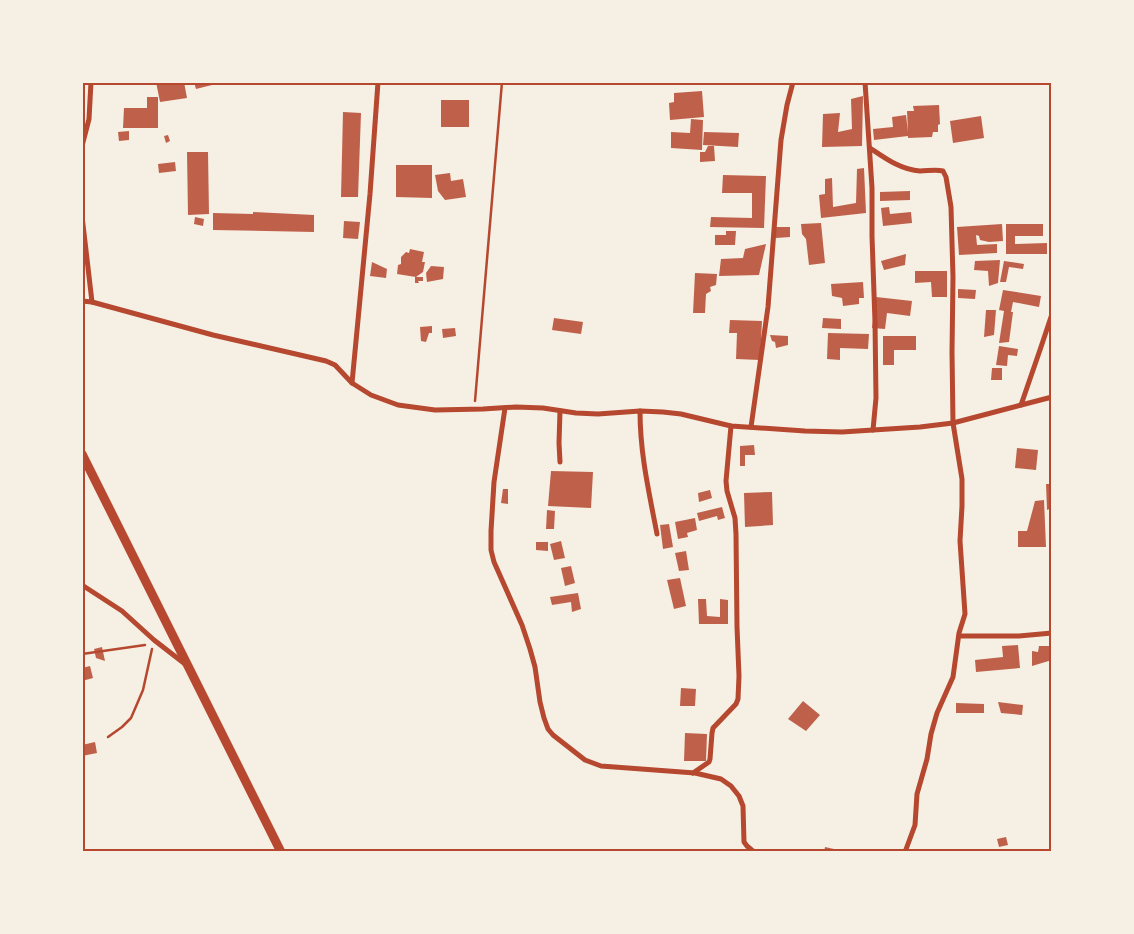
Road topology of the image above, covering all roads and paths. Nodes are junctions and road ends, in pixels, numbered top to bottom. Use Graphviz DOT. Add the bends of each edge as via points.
graph roads {
  1 [pos="91,82"];
  2 [pos="378,82"];
  3 [pos="502,82"];
  4 [pos="793,82"];
  5 [pos="865,82"];
  6 [pos="82,146"];
  7 [pos="870,148"];
  8 [pos="82,216"];
  9 [pos="82,301"];
  10 [pos="92,302"];
  11 [pos="1052,314"];
  12 [pos="352,383"];
  13 [pos="1052,397"];
  14 [pos="1022,404"];
  15 [pos="505,408"];
  16 [pos="474,410"];
  17 [pos="560,411"];
  18 [pos="640,411"];
  19 [pos="953,423"];
  20 [pos="731,426"];
  21 [pos="751,427"];
  22 [pos="873,430"];
  23 [pos="82,454"];
  24 [pos="560,462"];
  25 [pos="657,534"];
  26 [pos="82,585"];
  27 [pos="1052,633"];
  28 [pos="959,636"];
  29 [pos="153,642"];
  30 [pos="82,654"];
  31 [pos="189,667"];
  32 [pos="108,737"];
  33 [pos="693,773"];
  34 [pos="281,852"];
  35 [pos="754,852"];
  36 [pos="905,852"];
  1 -- 6 [label="street" via="89,119"];
  2 -- 12 [label="street"];
  3 -- 16 [label="path"];
  4 -- 21 [label="street" via="781,140 768,307"];
  5 -- 7 [label="street"];
  7 -- 19 [label="street" via="907,168 945,173 951,207 954,277"];
  7 -- 22 [label="street" via="876,398"];
  8 -- 10 [label="street"];
  9 -- 10 [label="street"];
  10 -- 12 [label="street" via="326,361 335,365"];
  11 -- 14 [label="street"];
  12 -- 16 [label="street" via="371,396 398,405 435,410"];
  13 -- 14 [label="street"];
  14 -- 19 [label="street"];
  15 -- 16 [label="street"];
  15 -- 17 [label="street"];
  15 -- 33 [label="street" via="494,482 491,550 528,641 548,729 586,760 602,766"];
  17 -- 18 [label="street" via="598,414"];
  17 -- 24 [label="street"];
  18 -- 20 [label="street" via="682,414"];
  18 -- 25 [label="street" via="646,484"];
  19 -- 22 [label="street"];
  19 -- 28 [label="street" via="962,479 960,541 965,614"];
  20 -- 21 [label="street"];
  20 -- 33 [label="street" via="726,482 736,534 738,699 713,728 709,762"];
  21 -- 22 [label="street" via="842,432"];
  23 -- 31 [label="street"];
  26 -- 29 [label="street" via="122,611"];
  27 -- 28 [label="street"];
  28 -- 36 [label="street" via="953,677 931,734 916,794 915,825"];
  29 -- 30 [label="path"];
  29 -- 31 [label="street"];
  29 -- 32 [label="path" via="143,690 131,718"];
  31 -- 34 [label="street"];
  33 -- 35 [label="street" via="721,779 739,796 743,806 744,842"];
}
